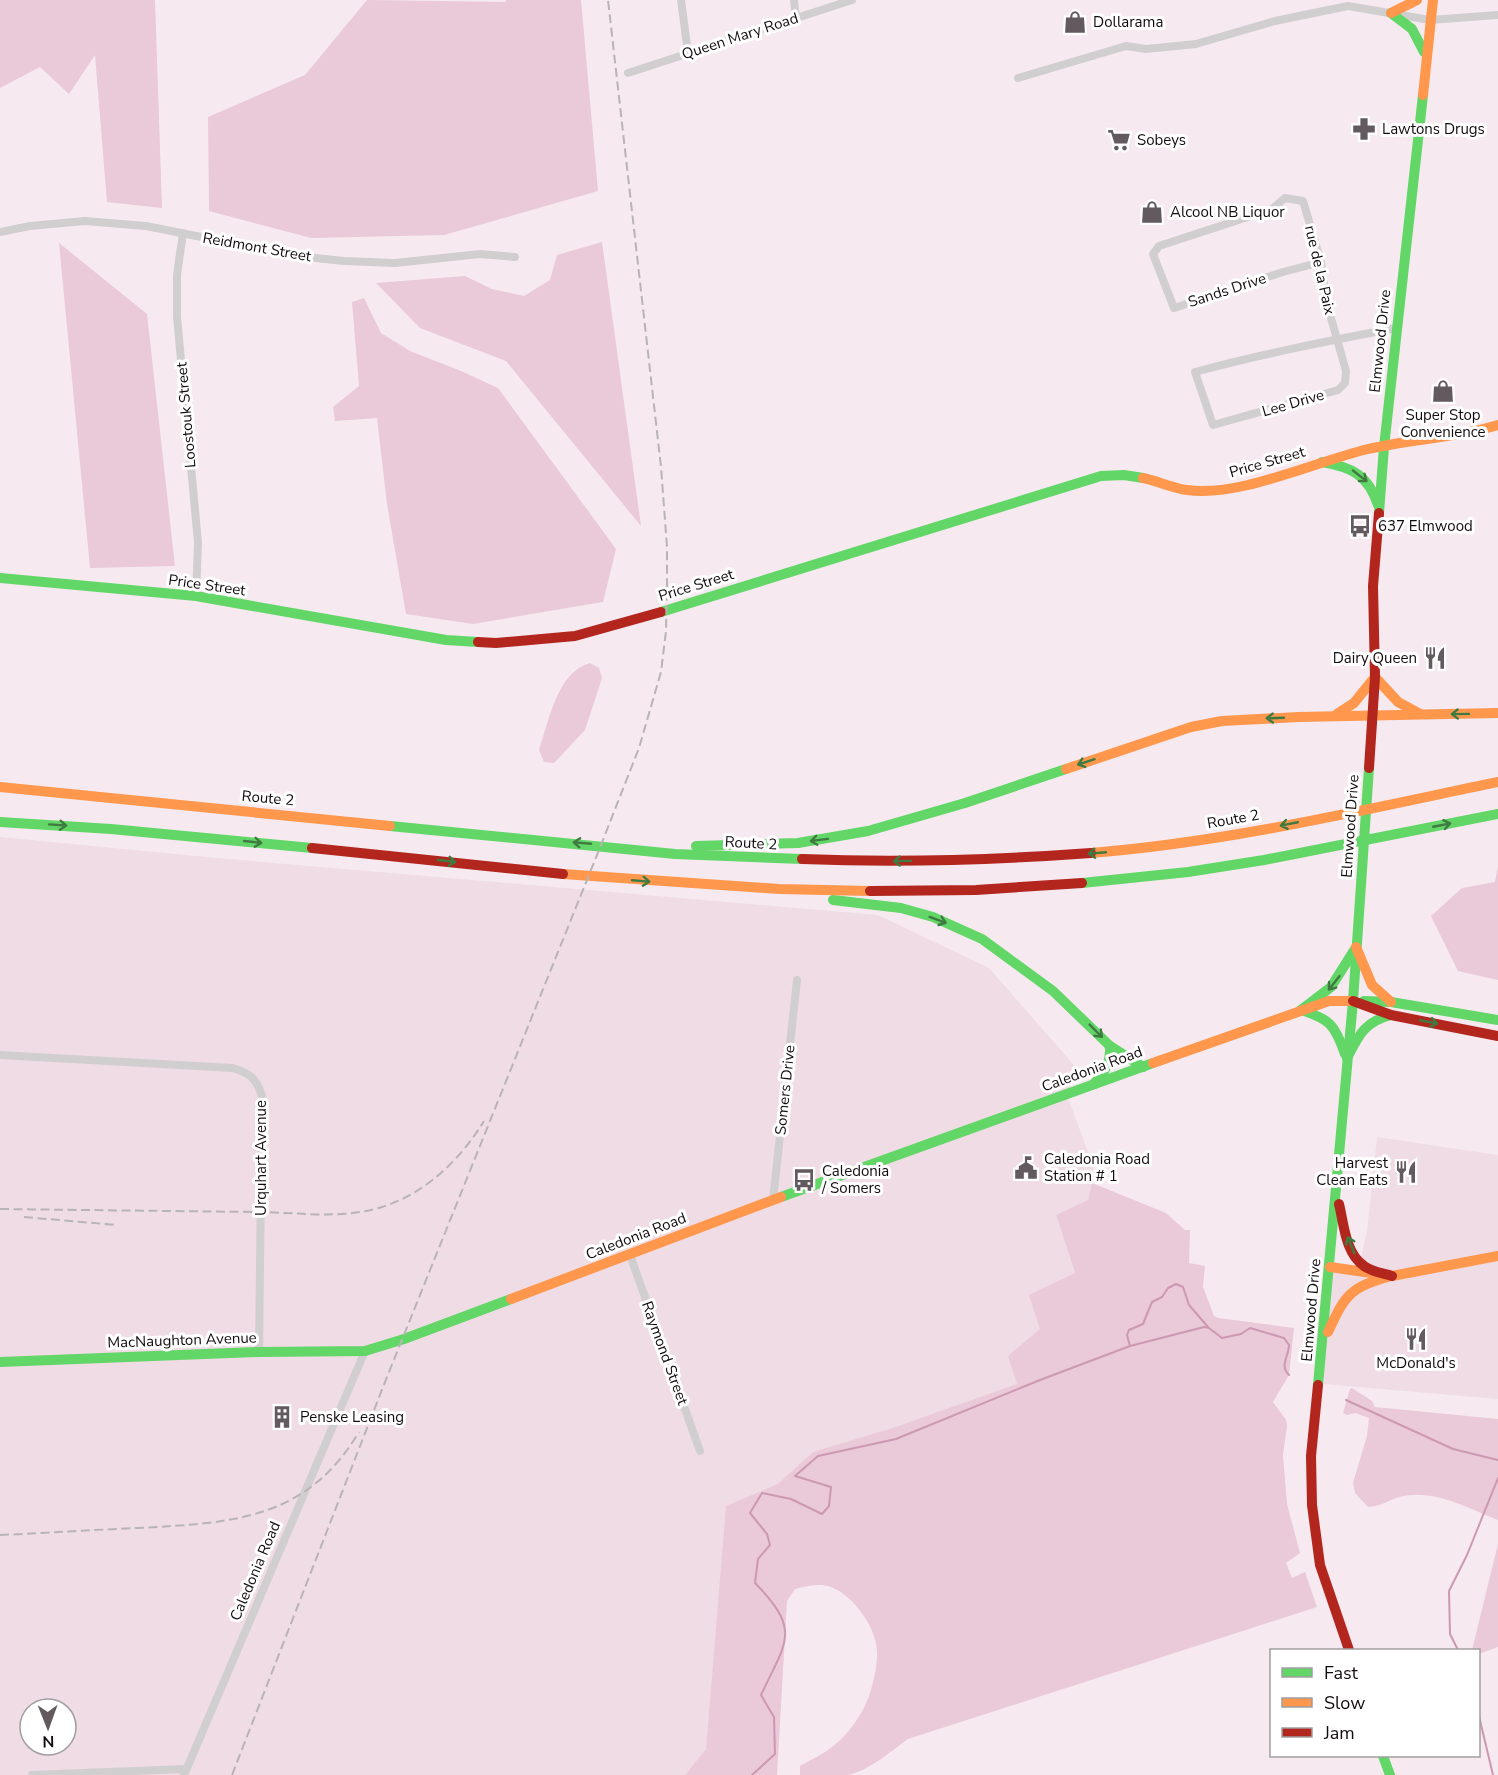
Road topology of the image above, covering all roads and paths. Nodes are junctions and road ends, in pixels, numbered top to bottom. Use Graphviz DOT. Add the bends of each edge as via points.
graph roads {
  1 [pos="681,0"];
  2 [pos="794,0"];
  3 [pos="852,0"];
  4 [pos="1417,0"];
  5 [pos="1433,0"];
  6 [pos="1391,13"];
  7 [pos="1498,15"];
  8 [pos="796,18"];
  9 [pos="1430,20"];
  10 [pos="688,53"];
  11 [pos="1426,56"];
  12 [pos="628,73"];
  13 [pos="1018,78"];
  14 [pos="1304,201"];
  15 [pos="0,232"];
  16 [pos="183,233"];
  17 [pos="515,257"];
  18 [pos="1321,262"];
  19 [pos="1396,328"];
  20 [pos="1337,340"];
  21 [pos="1498,424"];
  22 [pos="1384,447"];
  23 [pos="1322,462"];
  24 [pos="1379,510"];
  25 [pos="0,579"];
  26 [pos="196,596"];
  27 [pos="1375,678"];
  28 [pos="1498,713"];
  29 [pos="1422,715"];
  30 [pos="1333,716"];
  31 [pos="1372,716"];
  32 [pos="1498,782"];
  33 [pos="0,787"];
  34 [pos="1498,814"];
  35 [pos="0,822"];
  36 [pos="622,848"];
  37 [pos="757,888"];
  38 [pos="1356,947"];
  39 [pos="797,980"];
  40 [pos="1353,1001"];
  41 [pos="1391,1002"];
  42 [pos="1301,1010"];
  43 [pos="1391,1015"];
  44 [pos="1498,1020"];
  45 [pos="1498,1036"];
  46 [pos="1110,1046"];
  47 [pos="0,1055"];
  48 [pos="1347,1058"];
  49 [pos="1143,1066"];
  50 [pos="1094,1084"];
  51 [pos="1337,1193"];
  52 [pos="773,1200"];
  53 [pos="630,1255"];
  54 [pos="1498,1256"];
  55 [pos="1330,1267"];
  56 [pos="1392,1276"];
  57 [pos="1323,1341"];
  58 [pos="366,1351"];
  59 [pos="259,1352"];
  60 [pos="0,1362"];
  61 [pos="700,1450"];
  62 [pos="1349,1649"];
  63 [pos="1384,1757"];
  64 [pos="184,1772"];
  65 [pos="32,1775"];
  66 [pos="1390,1775"];
  1 -- 10 [label="street"];
  2 -- 8 [label="street"];
  3 -- 8 [label="street, Queen Mary Road"];
  4 -- 6 [label="main road"];
  5 -- 9 [label="main road, Elmwood Drive"];
  6 -- 9 [label="street"];
  6 -- 11 [label="main road" via="1411,26"];
  6 -- 13 [label="street" via="1348,6 1275,21 1196,44 1146,49 1126,46"];
  7 -- 9 [label="street"];
  8 -- 10 [label="street, Queen Mary Road"];
  9 -- 11 [label="main road, Elmwood Drive"];
  10 -- 12 [label="street, Queen Mary Road"];
  11 -- 19 [label="main road, Elmwood Drive"];
  14 -- 18 [label="street, rue de la Paix"];
  14 -- 18 [label="street, Sands Drive" via="1285,198 1272,209 1159,246 1153,254 1174,308"];
  15 -- 16 [label="street, Reidmont Street" via="85,221"];
  16 -- 17 [label="street, Reidmont Street" via="297,256 344,261 395,263 480,254"];
  16 -- 26 [label="street, Loostouk Street" via="177,316 198,542"];
  18 -- 20 [label="street, rue de la Paix"];
  19 -- 20 [label="street"];
  19 -- 22 [label="main road, Elmwood Drive"];
  20 -- 20 [label="street, Lee Drive" via="1346,372 1345,383 1338,390 1214,425 1195,372"];
  21 -- 22 [label="main road, Price Street" via="1471,433"];
  22 -- 23 [label="main road, Price Street"];
  22 -- 24 [label="main road, Elmwood Drive"];
  23 -- 24 [label="main road, one-way" via="1356,471 1376,495"];
  23 -- 26 [label="main road, Price Street" via="1215,491 1187,490 1124,475 1101,476 575,636 496,643 446,640"];
  24 -- 27 [label="main road, Elmwood Drive" via="1373,586"];
  25 -- 26 [label="main road, Price Street"];
  27 -- 29 [label="main road" via="1398,702"];
  27 -- 30 [label="main road" via="1358,701"];
  27 -- 31 [label="main road, Elmwood Drive"];
  28 -- 29 [label="main road, one-way"];
  29 -- 31 [label="main road"];
  30 -- 31 [label="main road"];
  30 -- 36 [label="main road, one-way" via="1254,718 1191,728 911,820 829,839 764,846"];
  31 -- 38 [label="main road, Elmwood Drive"];
  32 -- 36 [label="main road, Route 2, one-way" via="1183,843 1108,852 954,860 796,860"];
  36 -- 33 [label="main road, Route 2, one-way"];
  37 -- 34 [label="main road, one-way" via="905,892 1088,883 1233,865"];
  35 -- 37 [label="main road, one-way" via="156,832 648,881"];
  37 -- 46 [label="main road, one-way" via="901,908 961,928 1002,952 1045,985"];
  38 -- 40 [label="main road, Elmwood Drive"];
  38 -- 41 [label="main road" via="1367,978 1378,994"];
  38 -- 42 [label="main road, one-way" via="1331,987"];
  39 -- 52 [label="street, Somers Drive"];
  40 -- 41 [label="main road, Caledonia Road"];
  40 -- 42 [label="main road, Caledonia Road" via="1329,1002"];
  40 -- 43 [label="main road"];
  40 -- 48 [label="main road, Elmwood Drive"];
  41 -- 44 [label="main road, Caledonia Road"];
  42 -- 48 [label="main road" via="1330,1021"];
  42 -- 49 [label="main road, Caledonia Road"];
  43 -- 45 [label="main road, one-way"];
  43 -- 48 [label="main road" via="1377,1017 1365,1025"];
  46 -- 49 [label="main road"];
  46 -- 50 [label="main road" via="1112,1056 1107,1070"];
  47 -- 59 [label="street, Urquhart Avenue" via="233,1068 248,1073 257,1083 262,1096"];
  48 -- 51 [label="main road, Elmwood Drive"];
  49 -- 50 [label="main road, Caledonia Road"];
  50 -- 52 [label="main road, Caledonia Road"];
  51 -- 55 [label="main road, Elmwood Drive"];
  56 -- 51 [label="main road, one-way" via="1360,1263 1347,1235"];
  52 -- 53 [label="main road, Caledonia Road"];
  53 -- 58 [label="main road, Caledonia Road"];
  53 -- 61 [label="street, Raymond Street"];
  54 -- 56 [label="main road"];
  55 -- 56 [label="main road"];
  55 -- 57 [label="main road, Elmwood Drive"];
  56 -- 57 [label="main road" via="1351,1291"];
  57 -- 62 [label="main road, Elmwood Drive" via="1311,1456 1312,1505 1320,1565"];
  58 -- 59 [label="main road, MacNaughton Avenue"];
  58 -- 64 [label="street, Caledonia Road"];
  59 -- 60 [label="main road, MacNaughton Avenue"];
  63 -- 66 [label="main road"];
  64 -- 65 [label="street"];
}
